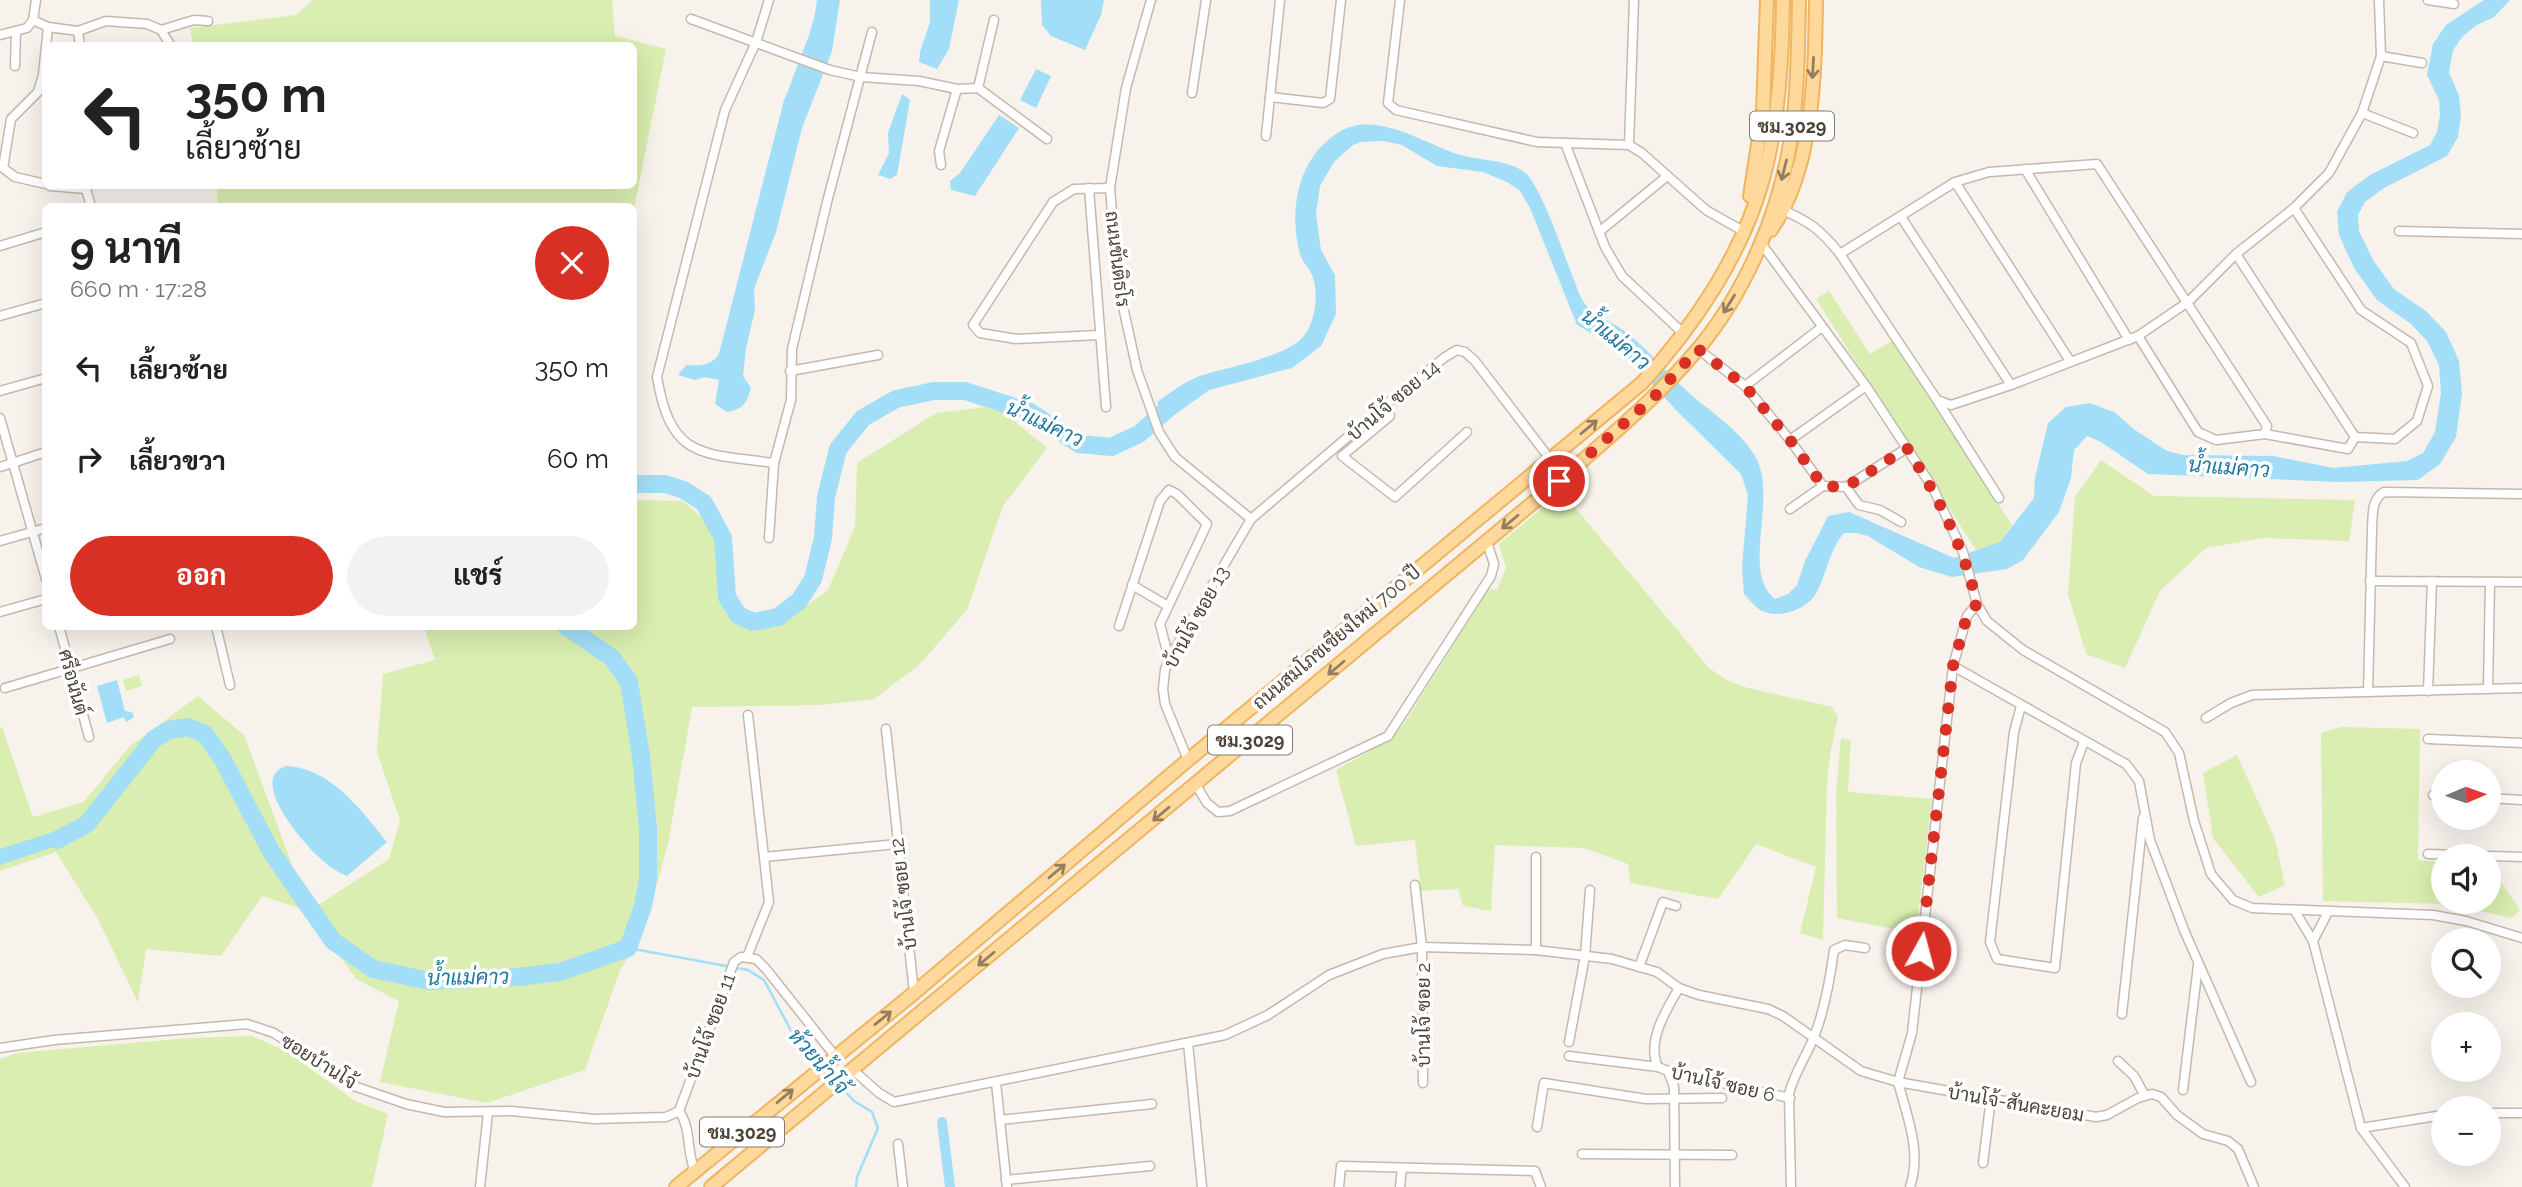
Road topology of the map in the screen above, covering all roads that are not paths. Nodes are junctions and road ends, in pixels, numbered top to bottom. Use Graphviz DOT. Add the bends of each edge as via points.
graph roads {
  1 [pos="36,0"];
  2 [pos="769,0"];
  3 [pos="1151,0"];
  4 [pos="1206,0"];
  5 [pos="1280,0"];
  6 [pos="1341,0"];
  7 [pos="1398,0"];
  8 [pos="1634,0"];
  9 [pos="1767,0"];
  10 [pos="1783,0"];
  11 [pos="1799,0"];
  12 [pos="1816,0"];
  13 [pos="2379,0"];
  14 [pos="2428,0"];
  15 [pos="2454,4"];
  16 [pos="691,19"];
  17 [pos="33,20"];
  18 [pos="994,20"];
  19 [pos="208,21"];
  20 [pos="48,27"];
  21 [pos="161,30"];
  22 [pos="16,31"];
  23 [pos="78,31"];
  24 [pos="872,32"];
  25 [pos="0,35"];
  26 [pos="46,42"];
  27 [pos="79,42"];
  28 [pos="169,42"];
  29 [pos="756,42"];
  30 [pos="2381,56"];
  31 [pos="2422,63"];
  32 [pos="15,66"];
  33 [pos="861,77"];
  34 [pos="42,78"];
  35 [pos="978,88"];
  36 [pos="957,89"];
  37 [pos="1192,93"];
  38 [pos="1270,97"];
  39 [pos="2362,113"];
  40 [pos="2413,133"];
  41 [pos="1266,136"];
  42 [pos="1047,139"];
  43 [pos="1564,143"];
  44 [pos="1629,145"];
  45 [pos="941,165"];
  46 [pos="2025,169"];
  47 [pos="1667,177"];
  48 [pos="1955,183"];
  49 [pos="42,184"];
  50 [pos="1089,188"];
  51 [pos="1110,188"];
  52 [pos="2294,208"];
  53 [pos="1783,210"];
  54 [pos="1901,216"];
  55 [pos="1745,226"];
  56 [pos="2399,231"];
  57 [pos="1599,232"];
  58 [pos="42,233"];
  59 [pos="2522,234"];
  60 [pos="1761,243"];
  61 [pos="0,246"];
  62 [pos="1840,254"];
  63 [pos="2236,254"];
  64 [pos="2188,302"];
  65 [pos="42,304"];
  66 [pos="0,316"];
  67 [pos="1822,327"];
  68 [pos="1684,334"];
  69 [pos="1099,335"];
  70 [pos="2138,336"];
  71 [pos="2129,340"];
  72 [pos="1698,349"];
  73 [pos="878,355"];
  74 [pos="2070,361"];
  75 [pos="790,371"];
  76 [pos="42,379"];
  77 [pos="2011,385"];
  78 [pos="1745,386"];
  79 [pos="1866,386"];
  80 [pos="0,391"];
  81 [pos="1937,400"];
  82 [pos="1106,407"];
  83 [pos="1383,407"];
  84 [pos="0,418"];
  85 [pos="1467,432"];
  86 [pos="2265,434"];
  87 [pos="2355,437"];
  88 [pos="1790,440"];
  89 [pos="1907,448"];
  90 [pos="42,453"];
  91 [pos="1550,459"];
  92 [pos="13,463"];
  93 [pos="774,463"];
  94 [pos="0,467"];
  95 [pos="1823,486"];
  96 [pos="1846,487"];
  97 [pos="2522,494"];
  98 [pos="1999,498"];
  99 [pos="1790,509"];
  100 [pos="1251,519"];
  101 [pos="1901,522"];
  102 [pos="42,529"];
  103 [pos="32,532"];
  104 [pos="769,538"];
  105 [pos="0,541"];
  106 [pos="1487,542"];
  107 [pos="42,566"];
  108 [pos="2370,581"];
  109 [pos="2432,581"];
  110 [pos="2490,582"];
  111 [pos="2522,582"];
  112 [pos="1132,585"];
  113 [pos="1976,599"];
  114 [pos="42,600"];
  115 [pos="1168,606"];
  116 [pos="0,612"];
  117 [pos="1119,626"];
  118 [pos="60,630"];
  119 [pos="217,630"];
  120 [pos="170,639"];
  121 [pos="1169,659"];
  122 [pos="1953,666"];
  123 [pos="71,667"];
  124 [pos="230,685"];
  125 [pos="5,688"];
  126 [pos="2522,688"];
  127 [pos="2488,689"];
  128 [pos="2428,691"];
  129 [pos="2368,692"];
  130 [pos="2021,706"];
  131 [pos="747,715"];
  132 [pos="2206,718"];
  133 [pos="886,729"];
  134 [pos="89,737"];
  135 [pos="2428,738"];
  136 [pos="2084,742"];
  137 [pos="2522,743"];
  138 [pos="1188,760"];
  139 [pos="1196,785"];
  140 [pos="2501,799"];
  141 [pos="2522,800"];
  142 [pos="2145,805"];
  143 [pos="897,844"];
  144 [pos="2428,854"];
  145 [pos="764,857"];
  146 [pos="1536,857"];
  147 [pos="2522,857"];
  148 [pos="1415,885"];
  149 [pos="1590,890"];
  150 [pos="1676,906"];
  151 [pos="2295,911"];
  152 [pos="2328,912"];
  153 [pos="2522,938"];
  154 [pos="2314,941"];
  155 [pos="1422,947"];
  156 [pos="1865,948"];
  157 [pos="1536,950"];
  158 [pos="1585,956"];
  159 [pos="747,957"];
  160 [pos="2198,962"];
  161 [pos="1639,967"];
  162 [pos="1679,988"];
  163 [pos="914,993"];
  164 [pos="2122,1014"];
  165 [pos="1813,1039"];
  166 [pos="1569,1042"];
  167 [pos="1188,1043"];
  168 [pos="0,1048"];
  169 [pos="1569,1056"];
  170 [pos="832,1058"];
  171 [pos="2118,1061"];
  172 [pos="1658,1067"];
  173 [pos="853,1070"];
  174 [pos="1668,1072"];
  175 [pos="2251,1082"];
  176 [pos="996,1083"];
  177 [pos="1423,1083"];
  178 [pos="1898,1083"];
  179 [pos="2183,1090"];
  180 [pos="2145,1096"];
  181 [pos="1674,1098"];
  182 [pos="1722,1098"];
  183 [pos="1790,1098"];
  184 [pos="1991,1098"];
  185 [pos="1152,1104"];
  186 [pos="679,1111"];
  187 [pos="488,1113"];
  188 [pos="2501,1113"];
  189 [pos="2522,1113"];
  190 [pos="2431,1117"];
  191 [pos="1000,1120"];
  192 [pos="1537,1127"];
  193 [pos="2361,1128"];
  194 [pos="898,1144"];
  195 [pos="1581,1154"];
  196 [pos="1675,1154"];
  197 [pos="1732,1154"];
  198 [pos="1983,1163"];
  199 [pos="1150,1166"];
  200 [pos="1402,1168"];
  201 [pos="695,1171"];
  202 [pos="1006,1183"];
  203 [pos="480,1187"];
  204 [pos="676,1187"];
  205 [pos="711,1187"];
  206 [pos="903,1187"];
  207 [pos="1202,1187"];
  208 [pos="1339,1187"];
  209 [pos="1400,1187"];
  210 [pos="1541,1187"];
  211 [pos="1675,1187"];
  212 [pos="1791,1187"];
  213 [pos="1910,1187"];
  214 [pos="2254,1187"];
  215 [pos="2405,1187"];
  1 -- 17 [label="street"];
  2 -- 29 [label="street"];
  3 -- 51 [label="street, ถนนขันติธโร" via="1126,88"];
  4 -- 37 [label="street"];
  5 -- 38 [label="street"];
  6 -- 38 [label="street" via="1330,99 1323,103"];
  7 -- 43 [label="street" via="1388,103 1396,110 1521,139"];
  8 -- 44 [label="street"];
  9 -- 55 [label="main road" via="1763,112"];
  10 -- 55 [label="main road, ถนนสมโภชเชียงใหม่ 700 ปี / ชม.3029" via="1776,113 1762,181"];
  11 -- 60 [label="main road, ถนนสมโภชเชียงใหม่ 700 ปี / ชม.3029, one-way" via="1791,139"];
  12 -- 53 [label="main road, one-way" via="1807,128"];
  13 -- 30 [label="street"];
  14 -- 15 [label="street"];
  16 -- 29 [label="street"];
  17 -- 20 [label="street"];
  17 -- 22 [label="street"];
  18 -- 35 [label="street"];
  19 -- 21 [label="street" via="194,20"];
  20 -- 23 [label="street"];
  20 -- 26 [label="street"];
  21 -- 23 [label="street" via="146,23 106,21"];
  21 -- 28 [label="street"];
  22 -- 25 [label="street"];
  22 -- 32 [label="street"];
  23 -- 27 [label="street"];
  24 -- 33 [label="street"];
  29 -- 33 [label="street"];
  29 -- 93 [label="street" via="725,110 657,377 671,426 687,444 699,452"];
  30 -- 31 [label="street"];
  30 -- 39 [label="street"];
  33 -- 36 [label="street"];
  33 -- 75 [label="street" via="827,202"];
  34 -- 49 [label="street" via="38,92 11,119 3,168 15,177"];
  35 -- 36 [label="street"];
  35 -- 42 [label="street"];
  36 -- 45 [label="street" via="941,141"];
  38 -- 41 [label="street"];
  39 -- 40 [label="street"];
  39 -- 52 [label="street" via="2329,173"];
  43 -- 44 [label="street"];
  43 -- 57 [label="street"];
  44 -- 47 [label="street"];
  46 -- 48 [label="street" via="1989,172"];
  46 -- 64 [label="street" via="2097,164"];
  46 -- 71 [label="street"];
  47 -- 55 [label="street" via="1706,210"];
  47 -- 57 [label="street"];
  48 -- 54 [label="street"];
  48 -- 74 [label="street"];
  50 -- 51 [label="street"];
  50 -- 69 [label="street"];
  50 -- 69 [label="street" via="1074,189 1053,202 973,325 980,332 1016,339"];
  51 -- 100 [label="street, ถนนขันติธโร" via="1118,284 1137,370 1159,432 1175,457"];
  52 -- 63 [label="street"];
  52 -- 87 [label="street" via="2361,310 2411,343 2428,386 2417,421 2395,439"];
  53 -- 60 [label="main road"];
  53 -- 62 [label="street" via="1822,231"];
  54 -- 62 [label="street"];
  54 -- 77 [label="street"];
  55 -- 68 [label="main road, ถนนสมโภชเชียงใหม่ 700 ปี / ชม.3029"];
  56 -- 59 [label="street"];
  57 -- 68 [label="street" via="1622,276"];
  58 -- 61 [label="street"];
  60 -- 67 [label="street"];
  60 -- 72 [label="main road, ถนนสมโภชเชียงใหม่ 700 ปี / ชม.3029, one-way" via="1732,300"];
  62 -- 81 [label="street"];
  63 -- 64 [label="street"];
  63 -- 87 [label="street"];
  64 -- 70 [label="street"];
  64 -- 86 [label="street" via="2267,426"];
  65 -- 66 [label="street"];
  67 -- 78 [label="street"];
  67 -- 79 [label="street"];
  91 -- 68 [label="main road, ถนนสมโภชเชียงใหม่ 700 ปี / ชม.3029, one-way" via="1642,383"];
  69 -- 82 [label="street"];
  70 -- 71 [label="street"];
  70 -- 86 [label="street" via="2198,432 2216,440"];
  71 -- 74 [label="street"];
  72 -- 78 [label="street"];
  72 -- 106 [label="main road, ถนนสมโภชเชียงใหม่ 700 ปี / ชม.3029, one-way" via="1654,397"];
  73 -- 75 [label="street"];
  74 -- 77 [label="street"];
  75 -- 93 [label="street" via="791,400"];
  76 -- 80 [label="street"];
  77 -- 81 [label="street" via="1951,405"];
  78 -- 88 [label="street"];
  79 -- 88 [label="street"];
  79 -- 89 [label="street"];
  81 -- 98 [label="street"];
  83 -- 85 [label="street" via="1391,416 1342,456 1395,497"];
  83 -- 91 [label="street, บ้านโจ้ ซอย 14" via="1444,357 1465,352"];
  83 -- 100 [label="street, บ้านโจ้ ซอย 14"];
  84 -- 92 [label="street"];
  86 -- 87 [label="street" via="2348,449"];
  88 -- 95 [label="street"];
  89 -- 96 [label="street"];
  89 -- 113 [label="street" via="1933,488 1963,552"];
  90 -- 92 [label="street"];
  91 -- 138 [label="main road, ถนนสมโภชเชียงใหม่ 700 ปี / ชม.3029"];
  92 -- 94 [label="street"];
  92 -- 103 [label="street"];
  93 -- 104 [label="street"];
  95 -- 96 [label="street"];
  95 -- 99 [label="street"];
  96 -- 101 [label="street" via="1859,505"];
  97 -- 108 [label="street" via="2385,492 2377,496"];
  100 -- 121 [label="street, บ้านโจ้ ซอย 13"];
  102 -- 103 [label="street"];
  103 -- 105 [label="street"];
  103 -- 107 [label="street"];
  106 -- 139 [label="main road, ถนนสมโภชเชียงใหม่ 700 ปี / ชม.3029, one-way"];
  106 -- 139 [label="street" via="1494,564 1491,576 1388,736 1230,811 1218,812"];
  108 -- 109 [label="street"];
  108 -- 129 [label="street"];
  109 -- 110 [label="street"];
  109 -- 128 [label="street"];
  110 -- 111 [label="street"];
  110 -- 127 [label="street"];
  112 -- 115 [label="street"];
  112 -- 115 [label="street" via="1160,501 1169,491 1177,494 1207,524"];
  112 -- 117 [label="street"];
  113 -- 122 [label="street"];
  113 -- 151 [label="street" via="1987,621 2023,650 2165,732 2179,753 2211,874 2233,900 2252,908"];
  114 -- 116 [label="street"];
  115 -- 121 [label="street" via="1160,624"];
  118 -- 123 [label="street, ศรีอนันต์"];
  119 -- 124 [label="street"];
  120 -- 123 [label="street"];
  121 -- 138 [label="street, บ้านโจ้ ซอย 13" via="1165,704"];
  122 -- 130 [label="street"];
  122 -- 178 [label="street" via="1912,1033"];
  123 -- 125 [label="street"];
  123 -- 134 [label="street, ศรีอนันต์"];
  126 -- 127 [label="street"];
  127 -- 128 [label="street"];
  128 -- 129 [label="street"];
  129 -- 132 [label="street" via="2252,695"];
  130 -- 136 [label="street"];
  130 -- 136 [label="street" via="2014,732 1990,942 1997,959 2055,968 2076,762"];
  131 -- 145 [label="street"];
  133 -- 143 [label="street, บ้านโจ้ ซอย 12"];
  135 -- 137 [label="street"];
  136 -- 142 [label="street" via="2126,764 2139,781"];
  163 -- 138 [label="main road, ถนนสมโภชเชียงใหม่ 700 ปี / ชม.3029, one-way"];
  139 -- 173 [label="main road, ถนนสมโภชเชียงใหม่ 700 ปี / ชม.3029, one-way"];
  140 -- 141 [label="street"];
  142 -- 160 [label="street" via="2150,841"];
  142 -- 164 [label="street"];
  143 -- 145 [label="street"];
  143 -- 163 [label="street, บ้านโจ้ ซอย 12"];
  144 -- 147 [label="street"];
  145 -- 159 [label="street" via="769,902"];
  146 -- 157 [label="street"];
  148 -- 155 [label="street, บ้านโจ้ ซอย 2"];
  149 -- 158 [label="street"];
  150 -- 161 [label="street" via="1663,902"];
  151 -- 152 [label="street"];
  151 -- 154 [label="street"];
  152 -- 153 [label="street" via="2433,915"];
  152 -- 154 [label="street"];
  154 -- 193 [label="street"];
  155 -- 157 [label="street, บ้านโจ้-สันคะยอม"];
  155 -- 167 [label="street, บ้านโจ้-สันคะยอม" via="1383,954 1329,975 1268,1015 1225,1035"];
  155 -- 177 [label="street, บ้านโจ้ ซอย 2"];
  156 -- 165 [label="street" via="1845,945 1834,950 1827,996"];
  157 -- 158 [label="street, บ้านโจ้-สันคะยอม"];
  158 -- 161 [label="street, บ้านโจ้-สันคะยอม"];
  158 -- 166 [label="street"];
  159 -- 170 [label="street, บ้านโจ้ ซอย 11" via="766,969"];
  159 -- 186 [label="street, บ้านโจ้ ซอย 11" via="734,962"];
  160 -- 175 [label="street"];
  160 -- 179 [label="street"];
  161 -- 162 [label="street, บ้านโจ้-สันคะยอม" via="1657,972"];
  162 -- 165 [label="street, บ้านโจ้-สันคะยอม" via="1768,1009"];
  162 -- 172 [label="street, บ้านโจ้ ซอย 6" via="1658,1031 1653,1057"];
  170 -- 163 [label="main road, ถนนสมโภชเชียงใหม่ 700 ปี / ชม.3029, one-way"];
  165 -- 178 [label="street, บ้านโจ้-สันคะยอม" via="1861,1071"];
  165 -- 183 [label="street" via="1792,1082"];
  167 -- 176 [label="street, บ้านโจ้-สันคะยอม"];
  167 -- 207 [label="street"];
  168 -- 187 [label="street, ซอยบ้านโจ้" via="247,1024 274,1033 351,1085 444,1112"];
  169 -- 172 [label="street"];
  201 -- 170 [label="main road, ถนนสมโภชเชียงใหม่ 700 ปี / ชม.3029, one-way"];
  171 -- 180 [label="street" via="2134,1076"];
  172 -- 174 [label="street, บ้านโจ้ ซอย 6"];
  173 -- 176 [label="street, บ้านโจ้-สันคะยอม" via="894,1102"];
  173 -- 205 [label="main road, ถนนสมโภชเชียงใหม่ 700 ปี / ชม.3029"];
  174 -- 181 [label="street"];
  174 -- 183 [label="street, บ้านโจ้ ซอย 6"];
  176 -- 191 [label="street"];
  178 -- 184 [label="street, บ้านโจ้-สันคะยอม"];
  178 -- 213 [label="street" via="1913,1137"];
  180 -- 184 [label="street, บ้านโจ้-สันคะยอม" via="2096,1117"];
  180 -- 214 [label="street" via="2161,1097 2203,1134 2238,1149"];
  181 -- 182 [label="street"];
  181 -- 192 [label="street" via="1646,1099 1544,1083"];
  181 -- 196 [label="street"];
  183 -- 212 [label="street"];
  184 -- 198 [label="street"];
  185 -- 191 [label="street"];
  186 -- 187 [label="street, ซอยบ้านโจ้" via="666,1117 595,1119"];
  186 -- 201 [label="street" via="686,1121"];
  187 -- 203 [label="street"];
  188 -- 189 [label="street"];
  190 -- 193 [label="street"];
  191 -- 202 [label="street"];
  193 -- 215 [label="street"];
  194 -- 206 [label="street"];
  195 -- 196 [label="street"];
  196 -- 197 [label="street"];
  196 -- 211 [label="street"];
  199 -- 202 [label="street"];
  200 -- 208 [label="street" via="1341,1166"];
  200 -- 209 [label="street"];
  200 -- 210 [label="street" via="1535,1171"];
  201 -- 204 [label="main road, ถนนสมโภชเชียงใหม่ 700 ปี / ชม.3029"];
}
